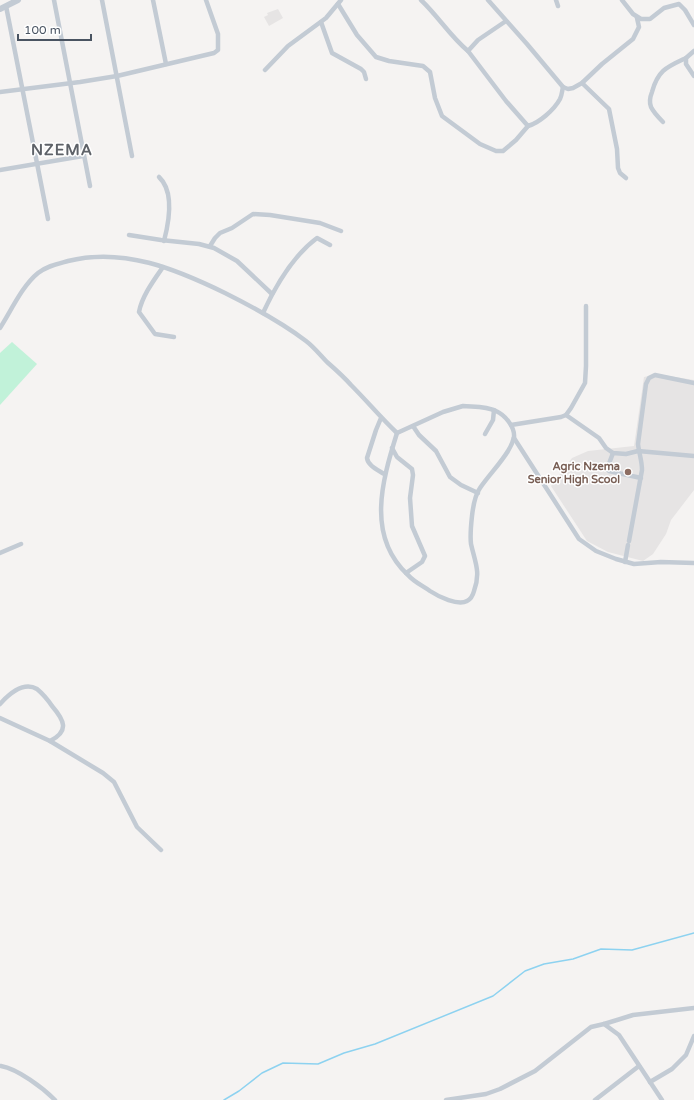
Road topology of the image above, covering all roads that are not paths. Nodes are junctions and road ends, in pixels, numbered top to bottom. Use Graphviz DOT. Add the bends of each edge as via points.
graph roads {
  1 [pos="18,0"];
  2 [pos="54,0"];
  3 [pos="102,0"];
  4 [pos="152,0"];
  5 [pos="206,0"];
  6 [pos="421,0"];
  7 [pos="488,0"];
  8 [pos="556,0"];
  9 [pos="622,0"];
  10 [pos="340,2"];
  11 [pos="678,2"];
  12 [pos="558,6"];
  13 [pos="3,8"];
  14 [pos="637,18"];
  15 [pos="506,20"];
  16 [pos="321,22"];
  17 [pos="694,24"];
  18 [pos="468,51"];
  19 [pos="694,51"];
  20 [pos="686,58"];
  21 [pos="166,64"];
  22 [pos="265,70"];
  23 [pos="116,76"];
  24 [pos="694,76"];
  25 [pos="366,79"];
  26 [pos="69,83"];
  27 [pos="582,83"];
  28 [pos="563,87"];
  29 [pos="22,89"];
  30 [pos="0,92"];
  31 [pos="663,122"];
  32 [pos="528,126"];
  33 [pos="83,156"];
  34 [pos="132,156"];
  35 [pos="36,163"];
  36 [pos="0,170"];
  37 [pos="159,177"];
  38 [pos="626,178"];
  39 [pos="90,186"];
  40 [pos="48,219"];
  41 [pos="341,231"];
  42 [pos="129,235"];
  43 [pos="164,241"];
  44 [pos="330,245"];
  45 [pos="210,246"];
  46 [pos="163,266"];
  47 [pos="272,294"];
  48 [pos="586,306"];
  49 [pos="263,313"];
  50 [pos="2,320"];
  51 [pos="0,328"];
  52 [pos="174,337"];
  53 [pos="694,383"];
  54 [pos="494,410"];
  55 [pos="566,415"];
  56 [pos="381,418"];
  57 [pos="511,425"];
  58 [pos="413,426"];
  59 [pos="397,433"];
  60 [pos="485,434"];
  61 [pos="514,438"];
  62 [pos="392,448"];
  63 [pos="638,451"];
  64 [pos="613,453"];
  65 [pos="694,456"];
  66 [pos="384,474"];
  67 [pos="641,478"];
  68 [pos="478,493"];
  69 [pos="21,544"];
  70 [pos="0,553"];
  71 [pos="625,562"];
  72 [pos="694,564"];
  73 [pos="406,573"];
  74 [pos="0,704"];
  75 [pos="0,718"];
  76 [pos="50,741"];
  77 [pos="161,850"];
  78 [pos="694,1008"];
  79 [pos="604,1024"];
  80 [pos="694,1036"];
  81 [pos="0,1066"];
  82 [pos="639,1066"];
  83 [pos="650,1082"];
  84 [pos="486,1094"];
  85 [pos="55,1100"];
  86 [pos="446,1100"];
  87 [pos="490,1100"];
  88 [pos="596,1100"];
  89 [pos="662,1100"];
  1 -- 13 [label="street"];
  2 -- 26 [label="street"];
  3 -- 23 [label="street"];
  4 -- 21 [label="street"];
  5 -- 21 [label="street" via="218,34 218,50 209,55"];
  6 -- 18 [label="street"];
  7 -- 15 [label="street"];
  8 -- 12 [label="street"];
  9 -- 14 [label="street"];
  10 -- 16 [label="street"];
  10 -- 32 [label="street" via="356,36 376,57 423,66 430,72 435,98 442,116 480,144 496,151 503,151"];
  11 -- 14 [label="street" via="664,8 650,19"];
  11 -- 17 [label="street"];
  13 -- 29 [label="street"];
  14 -- 27 [label="street" via="638,27 633,39"];
  15 -- 18 [label="street" via="478,40"];
  15 -- 28 [label="street"];
  16 -- 22 [label="street" via="288,46"];
  16 -- 25 [label="street" via="332,53 361,68"];
  18 -- 32 [label="street" via="502,97"];
  19 -- 20 [label="street"];
  20 -- 24 [label="street" via="686,64"];
  20 -- 31 [label="street" via="671,65 656,80 650,104"];
  21 -- 23 [label="street"];
  23 -- 26 [label="street"];
  23 -- 34 [label="street"];
  26 -- 29 [label="street"];
  26 -- 33 [label="street"];
  27 -- 28 [label="street" via="573,88"];
  27 -- 38 [label="street" via="609,109 618,168"];
  28 -- 32 [label="street" via="555,106"];
  29 -- 30 [label="street"];
  29 -- 35 [label="street"];
  33 -- 35 [label="street"];
  33 -- 39 [label="street"];
  35 -- 36 [label="street"];
  35 -- 40 [label="street"];
  37 -- 43 [label="street" via="165,182 170,217"];
  41 -- 45 [label="street" via="320,223 253,214 220,233"];
  42 -- 43 [label="street"];
  43 -- 45 [label="street"];
  44 -- 47 [label="street" via="318,238 311,242"];
  45 -- 47 [label="street" via="237,261"];
  46 -- 49 [label="street"];
  46 -- 50 [label="street" via="121,257 75,259 47,267 29,282"];
  46 -- 52 [label="street" via="139,312 155,334"];
  47 -- 49 [label="street"];
  48 -- 55 [label="street" via="585,383"];
  49 -- 56 [label="street" via="306,341"];
  50 -- 51 [label="street"];
  53 -- 63 [label="street" via="655,375 649,378 642,409"];
  54 -- 57 [label="street" via="505,417"];
  54 -- 58 [label="street" via="463,406"];
  54 -- 60 [label="street"];
  55 -- 57 [label="street"];
  55 -- 64 [label="street" via="599,438"];
  56 -- 59 [label="street"];
  56 -- 66 [label="street" via="367,458"];
  57 -- 61 [label="street"];
  58 -- 59 [label="street"];
  58 -- 68 [label="street" via="436,451 450,477"];
  59 -- 62 [label="street"];
  61 -- 68 [label="street"];
  61 -- 71 [label="street" via="579,539 596,552"];
  62 -- 66 [label="street"];
  62 -- 73 [label="street" via="396,457 412,469 412,526 425,556 422,562"];
  63 -- 64 [label="street" via="626,454"];
  63 -- 65 [label="street"];
  63 -- 67 [label="street" via="642,460"];
  64 -- 67 [label="street" via="607,469 609,471"];
  66 -- 73 [label="street" via="380,505 384,536 396,561"];
  67 -- 71 [label="street"];
  68 -- 73 [label="street" via="472,517 471,542 478,569 472,596 467,601 450,601 435,594"];
  69 -- 70 [label="street"];
  71 -- 72 [label="street"];
  74 -- 76 [label="street" via="18,688 38,689 63,723 62,732"];
  75 -- 76 [label="street"];
  76 -- 77 [label="street" via="114,782 137,827"];
  78 -- 79 [label="street" via="633,1015"];
  79 -- 82 [label="street" via="619,1035"];
  79 -- 84 [label="street" via="591,1027 535,1070"];
  80 -- 83 [label="street" via="686,1055 672,1069"];
  81 -- 85 [label="street" via="14,1070"];
  82 -- 83 [label="street"];
  82 -- 88 [label="street"];
  83 -- 89 [label="street"];
  84 -- 86 [label="street"];
  84 -- 87 [label="street"];
}
